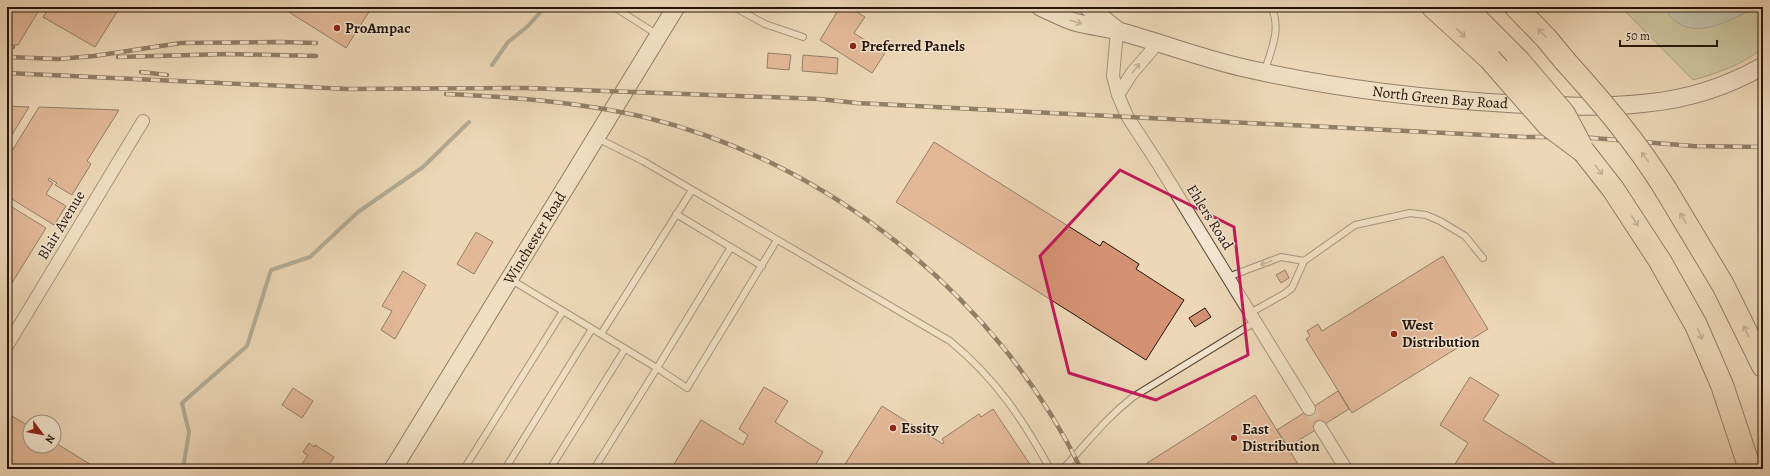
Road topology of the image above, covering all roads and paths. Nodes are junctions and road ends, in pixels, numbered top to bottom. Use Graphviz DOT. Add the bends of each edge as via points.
graph roads {
  1 [pos="614,7"];
  2 [pos="676,7"];
  3 [pos="734,7"];
  4 [pos="1040,7"];
  5 [pos="1088,7"];
  6 [pos="1271,7"];
  7 [pos="1433,7"];
  8 [pos="1465,7"];
  9 [pos="1516,7"];
  10 [pos="1117,31"];
  11 [pos="658,35"];
  12 [pos="803,38"];
  13 [pos="1157,44"];
  14 [pos="1763,66"];
  15 [pos="1264,72"];
  16 [pos="1118,95"];
  17 [pos="143,121"];
  18 [pos="595,137"];
  19 [pos="1584,152"];
  20 [pos="692,190"];
  21 [pos="676,214"];
  22 [pos="777,240"];
  23 [pos="731,247"];
  24 [pos="1483,258"];
  25 [pos="1304,261"];
  26 [pos="762,266"];
  27 [pos="1228,277"];
  28 [pos="509,279"];
  29 [pos="563,311"];
  30 [pos="1253,317"];
  31 [pos="592,329"];
  32 [pos="601,334"];
  33 [pos="7,346"];
  34 [pos="626,349"];
  35 [pos="1763,366"];
  36 [pos="657,368"];
  37 [pos="1309,409"];
  38 [pos="1320,427"];
  39 [pos="393,469"];
  40 [pos="464,469"];
  41 [pos="505,469"];
  42 [pos="550,469"];
  43 [pos="594,469"];
  44 [pos="1050,469"];
  45 [pos="1062,469"];
  46 [pos="1346,469"];
  47 [pos="1750,469"];
  1 -- 11 [label="lane"];
  2 -- 11 [label="street, Winchester Road"];
  3 -- 12 [label="lane" via="766,24"];
  4 -- 10 [label="street, North Green Bay Road, one-way" via="1076,22"];
  5 -- 10 [label="street, North Green Bay Road"];
  6 -- 15 [label="lane" via="1276,15 1276,35"];
  7 -- 19 [label="highway, one-way, bridge" via="1490,59 1548,125"];
  8 -- 19 [label="highway, bridge" via="1518,60 1564,114"];
  35 -- 9 [label="highway, one-way, bridge" via="1723,285 1647,159 1546,38"];
  10 -- 13 [label="street, North Green Bay Road"];
  10 -- 16 [label="street, Ehlers Road" via="1113,76"];
  11 -- 18 [label="street, Winchester Road"];
  13 -- 15 [label="street, North Green Bay Road"];
  16 -- 13 [label="street, one-way" via="1132,73"];
  14 -- 15 [label="street, North Green Bay Road" via="1722,86 1683,97 1648,103 1588,106 1434,98"];
  16 -- 27 [label="street, Ehlers Road" via="1127,116"];
  17 -- 33 [label="street, Blair Avenue"];
  18 -- 20 [label="lane"];
  18 -- 28 [label="street, Winchester Road"];
  19 -- 47 [label="highway, one-way" via="1613,189 1660,261 1696,325 1722,385"];
  20 -- 21 [label="lane"];
  20 -- 22 [label="lane"];
  21 -- 23 [label="lane"];
  21 -- 32 [label="lane"];
  22 -- 26 [label="lane"];
  22 -- 44 [label="lane" via="950,341 991,379 1033,438"];
  23 -- 26 [label="lane"];
  23 -- 36 [label="lane"];
  24 -- 25 [label="lane" via="1465,236 1426,215 1410,213 1355,225"];
  25 -- 27 [label="lane, one-way" via="1281,257"];
  25 -- 30 [label="lane" via="1292,288"];
  26 -- 36 [label="lane" via="687,388"];
  27 -- 30 [label="street, Ehlers Road"];
  28 -- 29 [label="lane"];
  28 -- 39 [label="street, Winchester Road"];
  29 -- 31 [label="lane"];
  29 -- 40 [label="lane"];
  30 -- 37 [label="street, Ehlers Road"];
  30 -- 45 [label="lane" via="1115,410"];
  31 -- 32 [label="lane"];
  31 -- 41 [label="lane"];
  32 -- 34 [label="lane"];
  34 -- 36 [label="lane"];
  34 -- 42 [label="lane"];
  36 -- 43 [label="lane"];
  38 -- 46 [label="street"];
}
